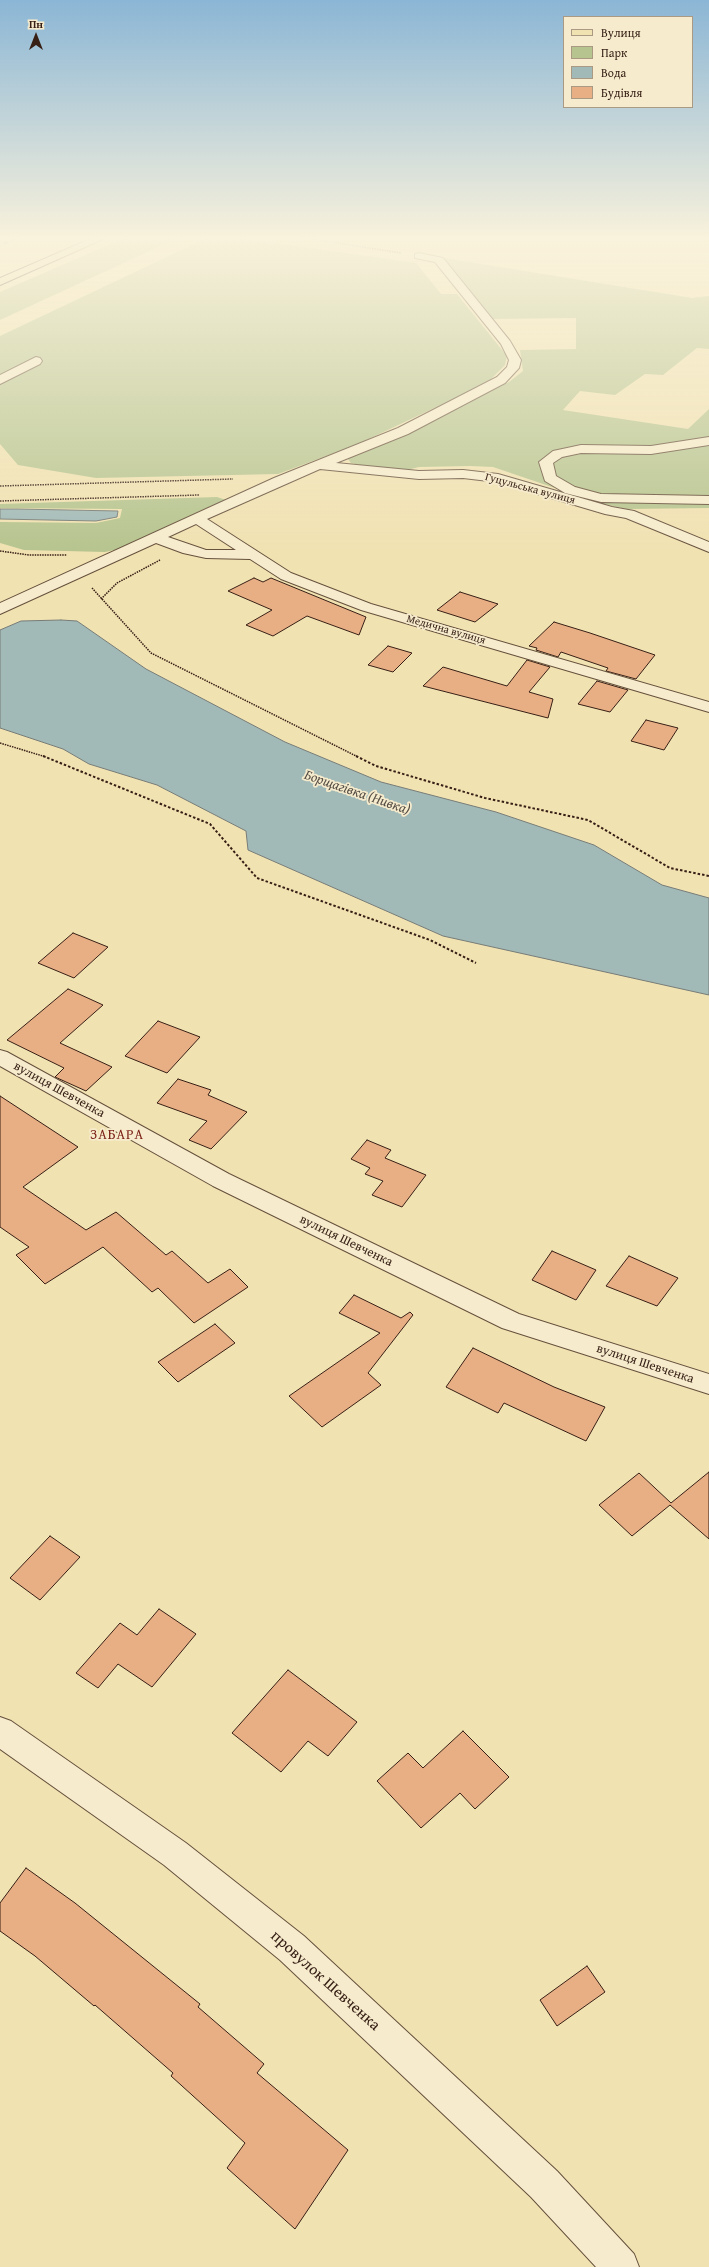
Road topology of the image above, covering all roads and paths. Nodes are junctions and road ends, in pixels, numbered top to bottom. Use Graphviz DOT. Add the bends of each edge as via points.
graph roads {
  1 [pos="505,342"];
  2 [pos="36,362"];
  3 [pos="0,380"];
  4 [pos="709,441"];
  5 [pos="318,465"];
  6 [pos="279,481"];
  7 [pos="0,486"];
  8 [pos="243,498"];
  9 [pos="621,499"];
  10 [pos="709,500"];
  11 [pos="0,501"];
  12 [pos="610,511"];
  13 [pos="709,513"];
  14 [pos="629,514"];
  15 [pos="197,519"];
  16 [pos="156,538"];
  17 [pos="183,548"];
  18 [pos="709,548"];
  19 [pos="0,551"];
  20 [pos="118,555"];
  21 [pos="253,555"];
  22 [pos="80,572"];
  23 [pos="101,599"];
  24 [pos="0,609"];
  25 [pos="709,707"];
  26 [pos="0,743"];
  27 [pos="709,876"];
  28 [pos="476,964"];
  29 [pos="0,1057"];
  30 [pos="709,1384"];
  31 [pos="0,1731"];
  32 [pos="621,2267"];
  1 -- 5 [label="street" via="515,360 513,368 501,380 403,431"];
  2 -- 3 [label="street"];
  4 -- 9 [label="street" via="651,450 581,449 558,454 546,462 550,478 570,490 601,498"];
  5 -- 6 [label="street"];
  5 -- 12 [label="street, Гуцульська вулиця" via="419,475 482,475"];
  6 -- 7 [label="path" via="159,480"];
  6 -- 8 [label="street"];
  8 -- 11 [label="path" via="222,494"];
  8 -- 15 [label="street"];
  9 -- 10 [label="street"];
  9 -- 12 [label="street"];
  12 -- 14 [label="street, Гуцульська вулиця"];
  13 -- 14 [label="street"];
  14 -- 18 [label="street, Гуцульська вулиця"];
  15 -- 16 [label="street"];
  15 -- 21 [label="street, Медична вулиця"];
  16 -- 17 [label="street"];
  16 -- 20 [label="street"];
  17 -- 21 [label="street" via="206,554"];
  17 -- 23 [label="path" via="116,583"];
  19 -- 20 [label="path" via="29,555"];
  20 -- 22 [label="street"];
  21 -- 25 [label="street, Медична вулиця" via="286,576 366,607"];
  22 -- 23 [label="path"];
  22 -- 24 [label="street"];
  23 -- 27 [label="path" via="151,653 376,766 485,798 588,820 670,868"];
  26 -- 28 [label="path" via="52,759 210,824 257,878 430,940"];
  29 -- 30 [label="street, вулиця Шевченка" via="221,1180 511,1321"];
  31 -- 32 [label="street, провулок Шевченка" via="175,1854 292,1948 544,2184"];
}
